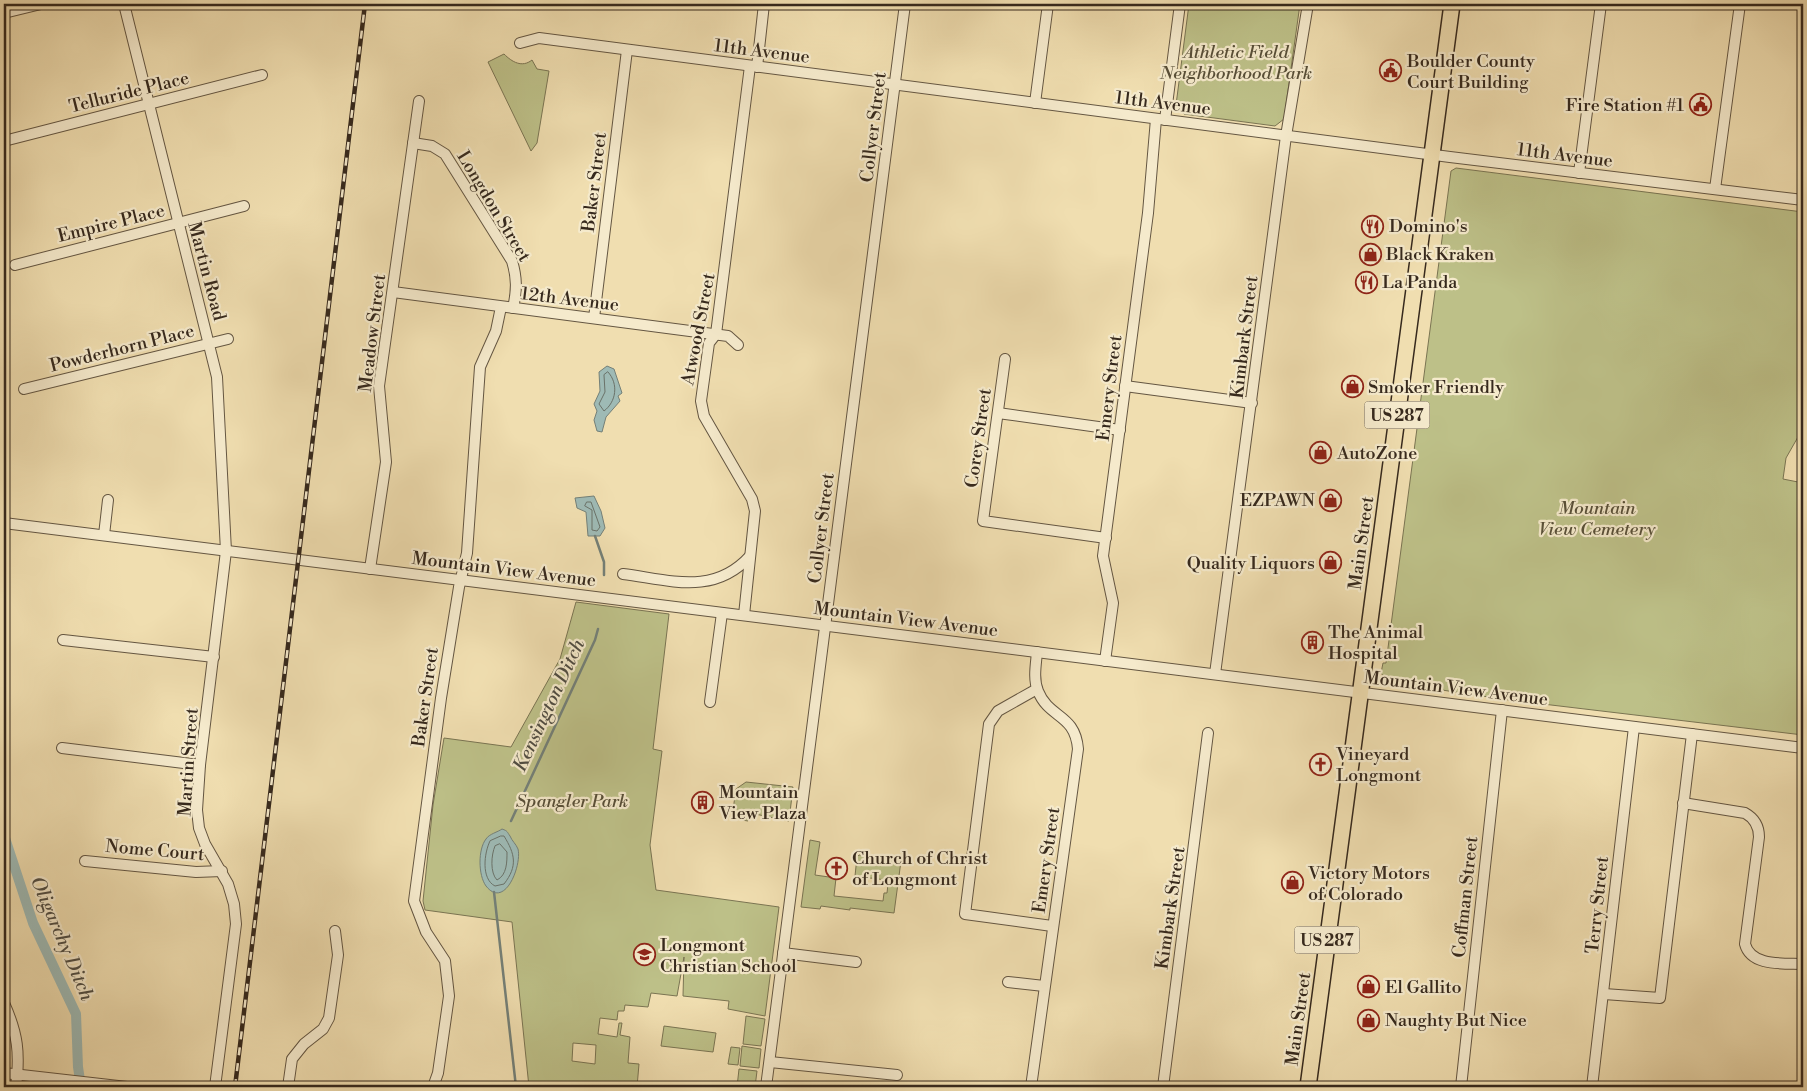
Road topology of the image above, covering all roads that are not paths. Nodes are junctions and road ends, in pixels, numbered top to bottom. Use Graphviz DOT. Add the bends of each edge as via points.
graph roads {
  1 [pos="41,4"];
  2 [pos="124,4"];
  3 [pos="764,4"];
  4 [pos="905,4"];
  5 [pos="1048,4"];
  6 [pos="1180,4"];
  7 [pos="1308,4"];
  8 [pos="1452,4"];
  9 [pos="1601,4"];
  10 [pos="1740,4"];
  11 [pos="4,13"];
  12 [pos="520,43"];
  13 [pos="627,50"];
  14 [pos="754,66"];
  15 [pos="262,74"];
  16 [pos="895,85"];
  17 [pos="418,101"];
  18 [pos="149,103"];
  19 [pos="1035,103"];
  20 [pos="1160,119"];
  21 [pos="1286,136"];
  22 [pos="4,141"];
  23 [pos="413,143"];
  24 [pos="1432,155"];
  25 [pos="1579,173"];
  26 [pos="1715,189"];
  27 [pos="1803,200"];
  28 [pos="244,206"];
  29 [pos="178,222"];
  30 [pos="15,265"];
  31 [pos="393,292"];
  32 [pos="501,307"];
  33 [pos="513,308"];
  34 [pos="594,318"];
  35 [pos="716,334"];
  36 [pos="228,339"];
  37 [pos="210,343"];
  38 [pos="738,345"];
  39 [pos="1005,359"];
  40 [pos="1126,386"];
  41 [pos="24,389"];
  42 [pos="1252,403"];
  43 [pos="998,413"];
  44 [pos="1120,430"];
  45 [pos="108,500"];
  46 [pos="4,523"];
  47 [pos="104,536"];
  48 [pos="1106,538"];
  49 [pos="226,551"];
  50 [pos="750,556"];
  51 [pos="370,569"];
  52 [pos="623,574"];
  53 [pos="460,580"];
  54 [pos="722,613"];
  55 [pos="744,615"];
  56 [pos="825,626"];
  57 [pos="63,640"];
  58 [pos="1037,652"];
  59 [pos="214,657"];
  60 [pos="1105,660"];
  61 [pos="1215,674"];
  62 [pos="1037,689"];
  63 [pos="1360,692"];
  64 [pos="710,702"];
  65 [pos="1502,710"];
  66 [pos="1634,726"];
  67 [pos="1208,733"];
  68 [pos="1692,734"];
  69 [pos="62,748"];
  70 [pos="1803,748"];
  71 [pos="200,766"];
  72 [pos="1683,803"];
  73 [pos="85,861"];
  74 [pos="222,871"];
  75 [pos="1052,926"];
  76 [pos="335,931"];
  77 [pos="782,953"];
  78 [pos="856,962"];
  79 [pos="1803,964"];
  80 [pos="1008,982"];
  81 [pos="1044,986"];
  82 [pos="1604,994"];
  83 [pos="4,1003"];
  84 [pos="770,1062"];
  85 [pos="4,1073"];
  86 [pos="18,1074"];
  87 [pos="897,1075"];
  88 [pos="16,1087"];
  89 [pos="126,1087"];
  90 [pos="215,1087"];
  91 [pos="288,1087"];
  92 [pos="433,1087"];
  93 [pos="766,1087"];
  94 [pos="1031,1087"];
  95 [pos="1162,1087"];
  96 [pos="1308,1087"];
  97 [pos="1461,1087"];
  98 [pos="1592,1087"];
  1 -- 11 [label="street"];
  2 -- 18 [label="street, Martin Road"];
  3 -- 14 [label="street, Atwood Street"];
  4 -- 16 [label="street, Collyer Street"];
  5 -- 19 [label="street"];
  6 -- 20 [label="street, Emery Street"];
  7 -- 21 [label="street, Kimbark Street"];
  8 -- 24 [label="highway, Main Street / US 287"];
  9 -- 25 [label="street"];
  10 -- 26 [label="street"];
  12 -- 13 [label="street, 11th Avenue" via="539,38"];
  13 -- 14 [label="street, 11th Avenue"];
  13 -- 34 [label="street, Baker Street"];
  14 -- 16 [label="street, 11th Avenue"];
  14 -- 35 [label="street, Atwood Street"];
  15 -- 18 [label="street, Telluride Place"];
  16 -- 19 [label="street, 11th Avenue"];
  16 -- 56 [label="street, Collyer Street"];
  17 -- 23 [label="street, Meadow Street"];
  18 -- 22 [label="street, Telluride Place"];
  18 -- 29 [label="street, Martin Road"];
  19 -- 20 [label="street, 11th Avenue"];
  20 -- 21 [label="street, 11th Avenue"];
  20 -- 40 [label="street, Emery Street"];
  21 -- 24 [label="street, 11th Avenue"];
  21 -- 42 [label="street, Kimbark Street"];
  23 -- 31 [label="street, Meadow Street"];
  23 -- 33 [label="street, Longdon Street" via="432,146 445,154 512,261 517,275"];
  24 -- 25 [label="street, 11th Avenue"];
  24 -- 63 [label="highway, Main Street / US 287"];
  25 -- 26 [label="street, 11th Avenue"];
  26 -- 27 [label="street, 11th Avenue"];
  28 -- 29 [label="street, Empire Place"];
  29 -- 30 [label="street, Empire Place"];
  29 -- 37 [label="street, Martin Road"];
  31 -- 32 [label="street, 12th Avenue"];
  31 -- 51 [label="street, Meadow Street" via="379,386 386,462"];
  32 -- 33 [label="street, 12th Avenue"];
  32 -- 53 [label="street, Baker Street" via="496,331 480,368 467,553"];
  33 -- 34 [label="street, 12th Avenue"];
  34 -- 35 [label="street, 12th Avenue"];
  35 -- 38 [label="street, 12th Avenue" via="728,336"];
  35 -- 50 [label="street, Atwood Street" via="709,343 701,401 710,430 752,499"];
  36 -- 37 [label="street, Powderhorn Place"];
  37 -- 41 [label="street, Powderhorn Place"];
  37 -- 49 [label="street, Martin Road" via="220,404"];
  39 -- 43 [label="street, Corey Street"];
  40 -- 42 [label="street"];
  40 -- 44 [label="street, Emery Street"];
  42 -- 61 [label="street, Kimbark Street"];
  43 -- 44 [label="street"];
  43 -- 48 [label="street, Corey Street" via="983,521"];
  44 -- 48 [label="street, Emery Street"];
  45 -- 47 [label="street"];
  46 -- 47 [label="street, Mountain View Avenue"];
  47 -- 49 [label="street, Mountain View Avenue"];
  48 -- 60 [label="street, Emery Street" via="1103,556 1113,603"];
  49 -- 51 [label="street, Mountain View Avenue"];
  49 -- 59 [label="street, Martin Street"];
  50 -- 52 [label="street" via="740,568 710,582"];
  50 -- 55 [label="street, Atwood Street"];
  51 -- 53 [label="street, Mountain View Avenue"];
  53 -- 54 [label="street, Mountain View Avenue"];
  53 -- 92 [label="street, Baker Street" via="414,901 426,932 445,961 449,996"];
  54 -- 55 [label="street, Mountain View Avenue"];
  54 -- 64 [label="street"];
  55 -- 56 [label="street, Mountain View Avenue"];
  56 -- 58 [label="street, Mountain View Avenue"];
  56 -- 77 [label="street, Collyer Street"];
  57 -- 59 [label="street"];
  58 -- 60 [label="street, Mountain View Avenue"];
  58 -- 62 [label="street"];
  59 -- 71 [label="street, Martin Street"];
  60 -- 61 [label="street, Mountain View Avenue"];
  61 -- 63 [label="street, Mountain View Avenue"];
  62 -- 75 [label="street, Emery Street" via="1050,708 1072,726 1078,749"];
  62 -- 75 [label="street" via="998,711 989,724 965,914"];
  63 -- 65 [label="street, Mountain View Avenue"];
  63 -- 96 [label="highway, Main Street / US 287"];
  65 -- 66 [label="street, Mountain View Avenue"];
  65 -- 97 [label="street, Coffman Street"];
  66 -- 68 [label="street, Mountain View Avenue"];
  66 -- 82 [label="street, Terry Street"];
  67 -- 95 [label="street, Kimbark Street"];
  68 -- 70 [label="street, Mountain View Avenue"];
  68 -- 72 [label="street"];
  69 -- 71 [label="street"];
  71 -- 74 [label="street, Martin Street" via="199,828"];
  72 -- 79 [label="street" via="1745,813 1753,818 1759,837 1745,944 1747,951 1759,960"];
  72 -- 82 [label="street" via="1660,998"];
  73 -- 74 [label="street, Nome Court" via="196,872"];
  74 -- 90 [label="street, Martin Street" via="234,904 236,924"];
  75 -- 81 [label="street, Emery Street"];
  76 -- 91 [label="street" via="338,955 330,1018 292,1059"];
  77 -- 78 [label="street"];
  77 -- 84 [label="street, Collyer Street"];
  80 -- 81 [label="street"];
  81 -- 94 [label="street, Emery Street"];
  82 -- 98 [label="street, Terry Street"];
  83 -- 86 [label="street" via="18,1043"];
  84 -- 87 [label="street"];
  84 -- 93 [label="street, Collyer Street"];
  85 -- 86 [label="street"];
  86 -- 88 [label="street"];
  86 -- 89 [label="street"];
}
